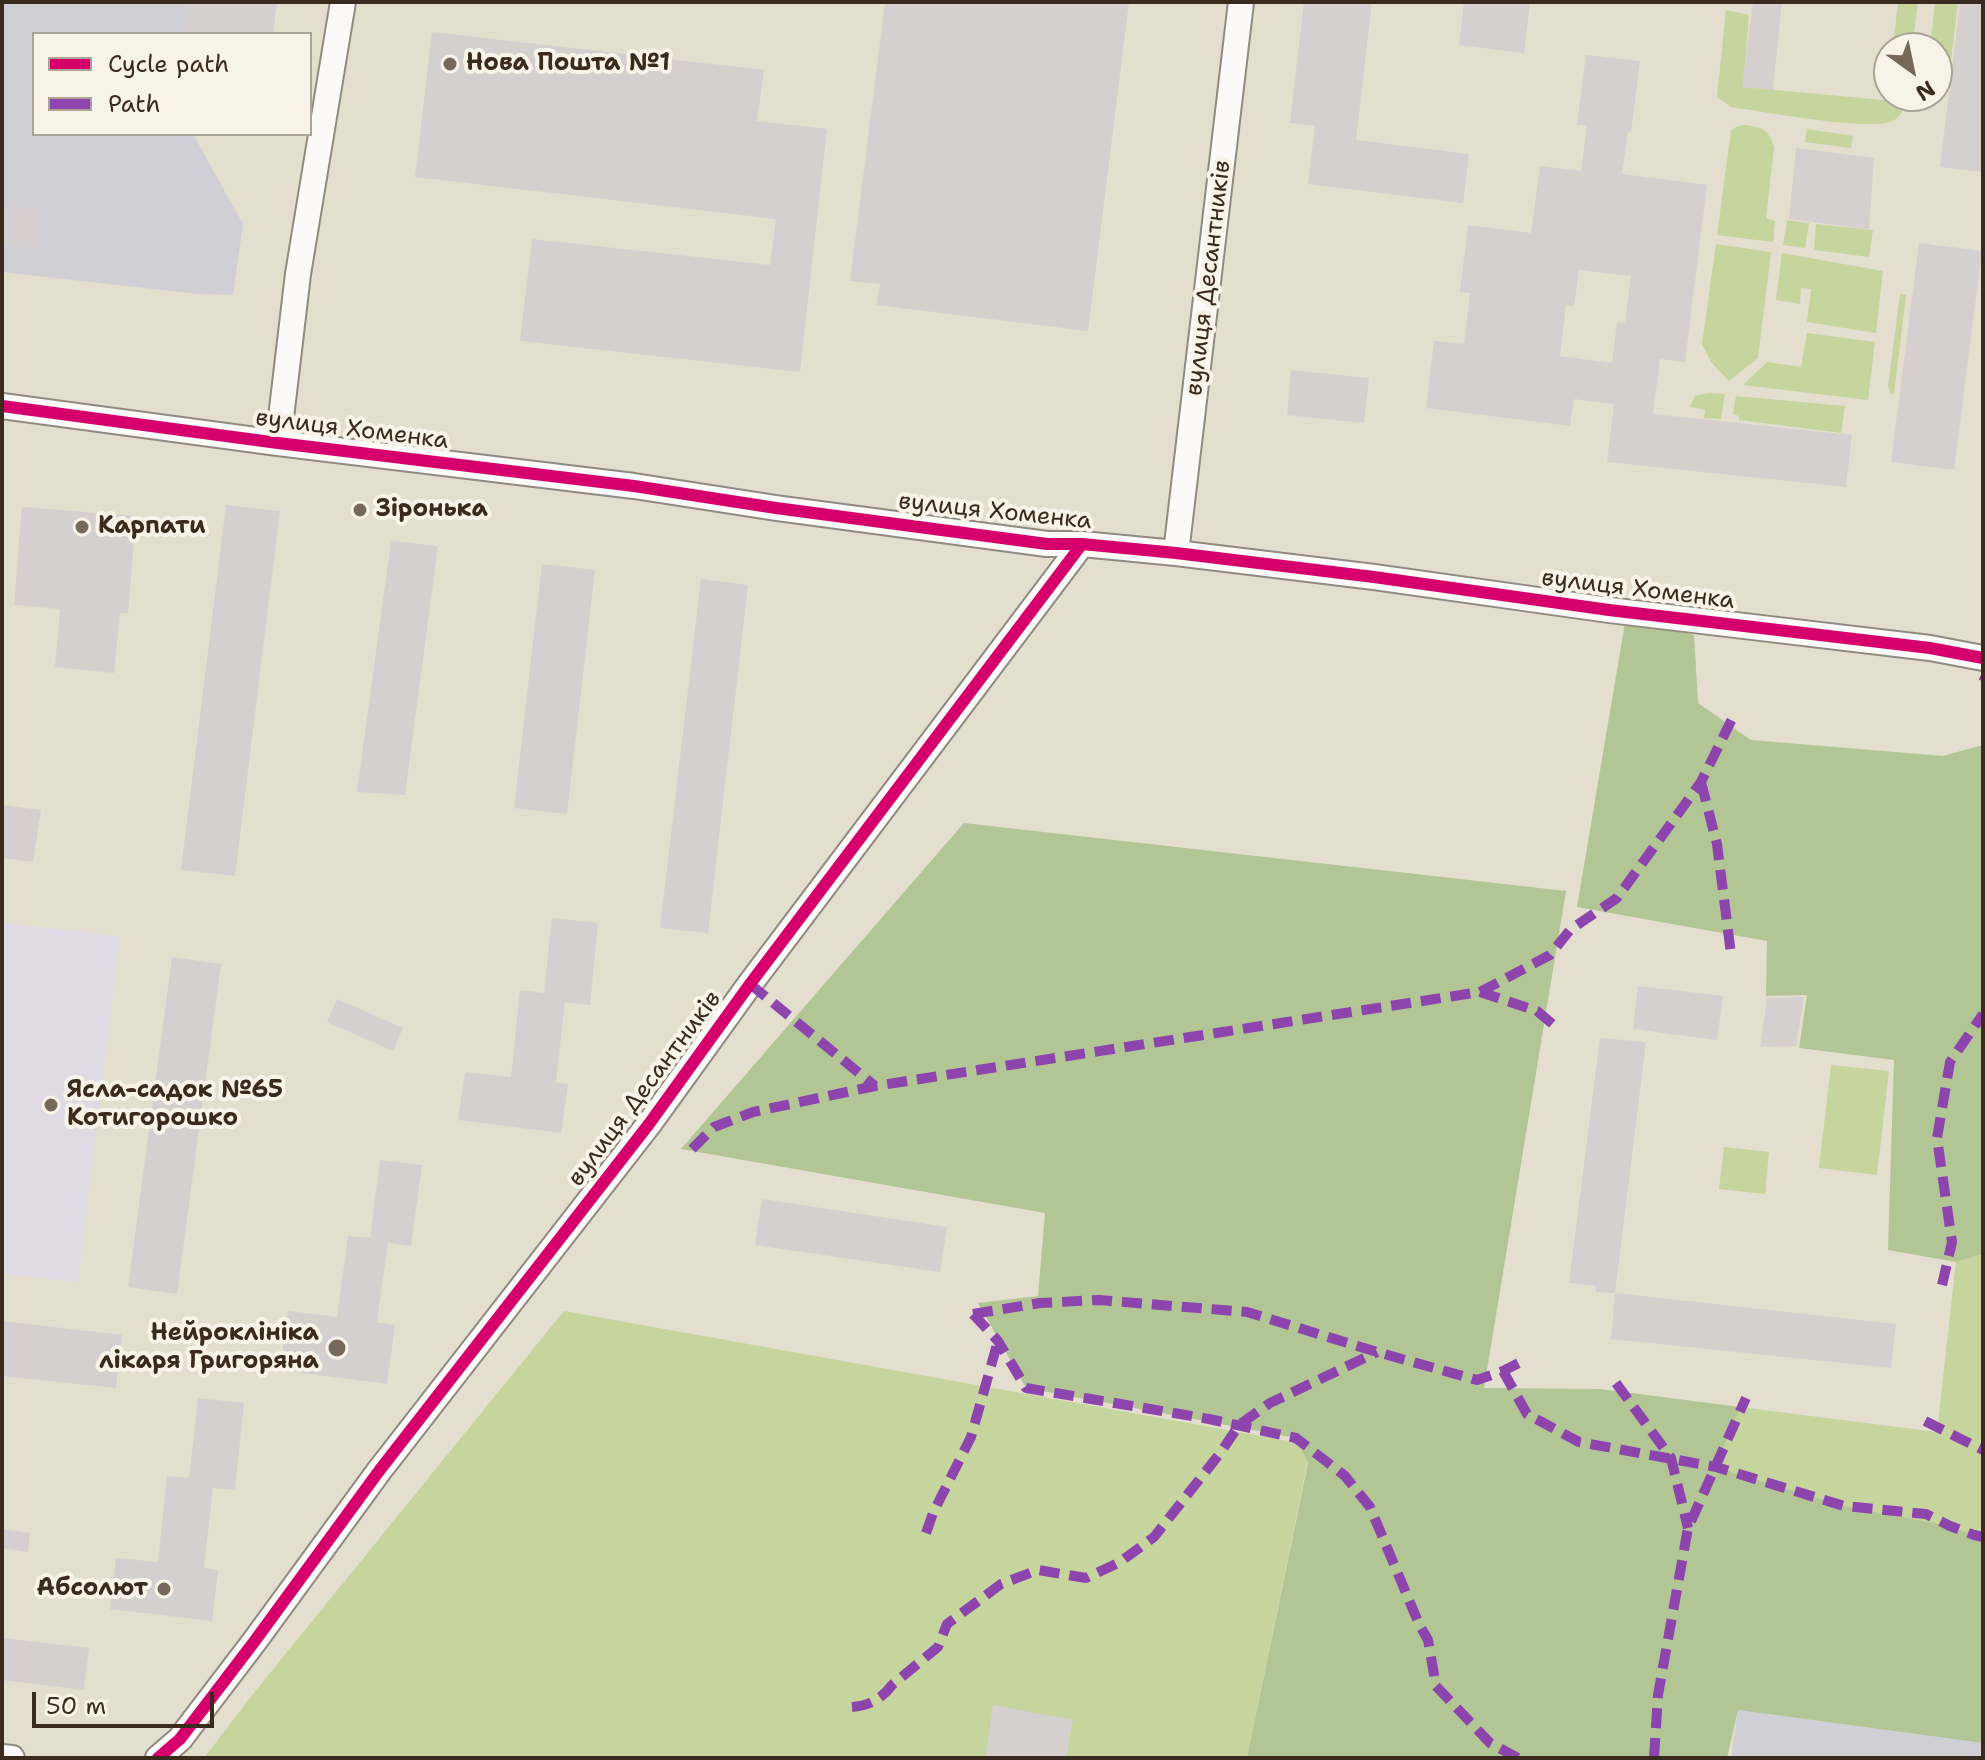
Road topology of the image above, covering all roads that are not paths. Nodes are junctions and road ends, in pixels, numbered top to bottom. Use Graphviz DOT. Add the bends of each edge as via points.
graph roads {
  1 [pos="343,2"];
  2 [pos="1241,2"];
  3 [pos="2,406"];
  4 [pos="278,443"];
  5 [pos="1082,544"];
  6 [pos="1176,553"];
  7 [pos="1983,658"];
  8 [pos="2,1757"];
  9 [pos="12,1758"];
  10 [pos="158,1758"];
  1 -- 4 [label="street" via="298,274"];
  2 -- 6 [label="street, вулиця Десантників"];
  3 -- 4 [label="street, вулиця Хоменка"];
  4 -- 5 [label="street, вулиця Хоменка" via="1047,544"];
  5 -- 6 [label="street, вулиця Хоменка"];
  5 -- 10 [label="street, вулиця Десантників" via="649,1124 379,1471 180,1739"];
  6 -- 7 [label="street, вулиця Хоменка"];
  8 -- 9 [label="street"];
}
